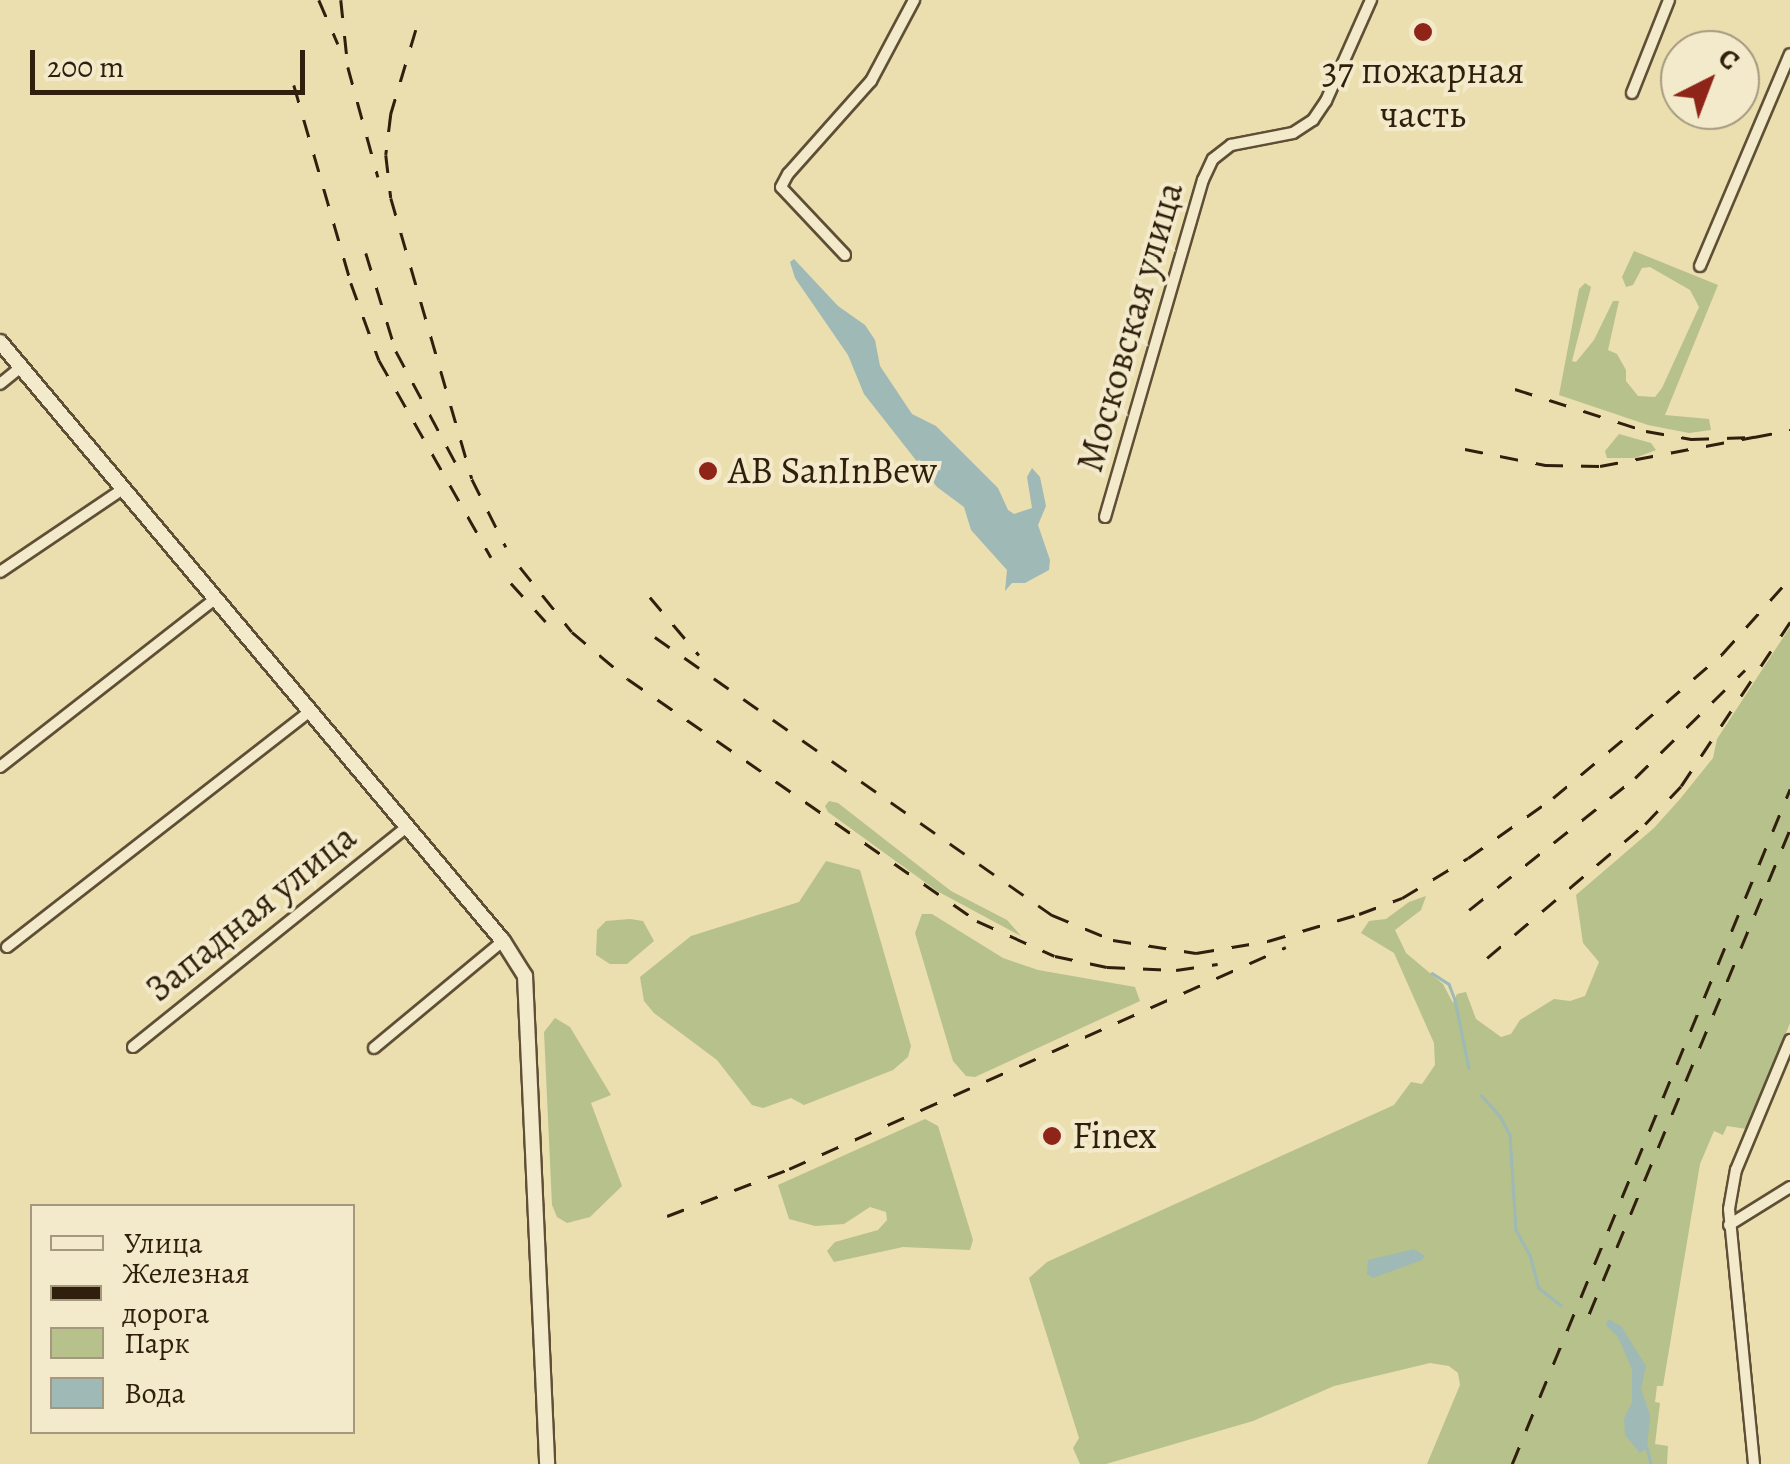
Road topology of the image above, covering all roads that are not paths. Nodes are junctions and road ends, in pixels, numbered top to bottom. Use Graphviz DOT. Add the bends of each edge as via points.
graph roads {
  1 [pos="914,0"];
  2 [pos="1371,0"];
  3 [pos="1670,0"];
  4 [pos="1790,54"];
  5 [pos="1632,93"];
  6 [pos="845,255"];
  7 [pos="1700,266"];
  8 [pos="0,342"];
  9 [pos="21,367"];
  10 [pos="0,384"];
  11 [pos="124,489"];
  12 [pos="1105,517"];
  13 [pos="0,572"];
  14 [pos="214,598"];
  15 [pos="310,711"];
  16 [pos="0,766"];
  17 [pos="408,827"];
  18 [pos="503,941"];
  19 [pos="8,946"];
  20 [pos="1790,1040"];
  21 [pos="133,1047"];
  22 [pos="374,1048"];
  23 [pos="1778,1071"];
  24 [pos="1790,1076"];
  25 [pos="1790,1187"];
  26 [pos="1730,1225"];
  27 [pos="547,1464"];
  28 [pos="1754,1464"];
  1 -- 6 [label="street" via="871,81 781,187"];
  2 -- 12 [label="street, Московская улица" via="1313,120 1293,133 1232,145 1213,159"];
  3 -- 5 [label="street"];
  4 -- 7 [label="street"];
  8 -- 9 [label="street"];
  9 -- 10 [label="street"];
  9 -- 11 [label="street"];
  11 -- 13 [label="street"];
  11 -- 14 [label="street"];
  14 -- 15 [label="street"];
  14 -- 16 [label="street"];
  15 -- 17 [label="street"];
  15 -- 19 [label="street"];
  17 -- 18 [label="street"];
  17 -- 21 [label="street, Западная улица"];
  18 -- 22 [label="street"];
  18 -- 27 [label="street" via="528,992"];
  20 -- 23 [label="street"];
  23 -- 24 [label="street"];
  23 -- 26 [label="street" via="1736,1170"];
  25 -- 26 [label="street"];
  26 -- 28 [label="street"];
}
